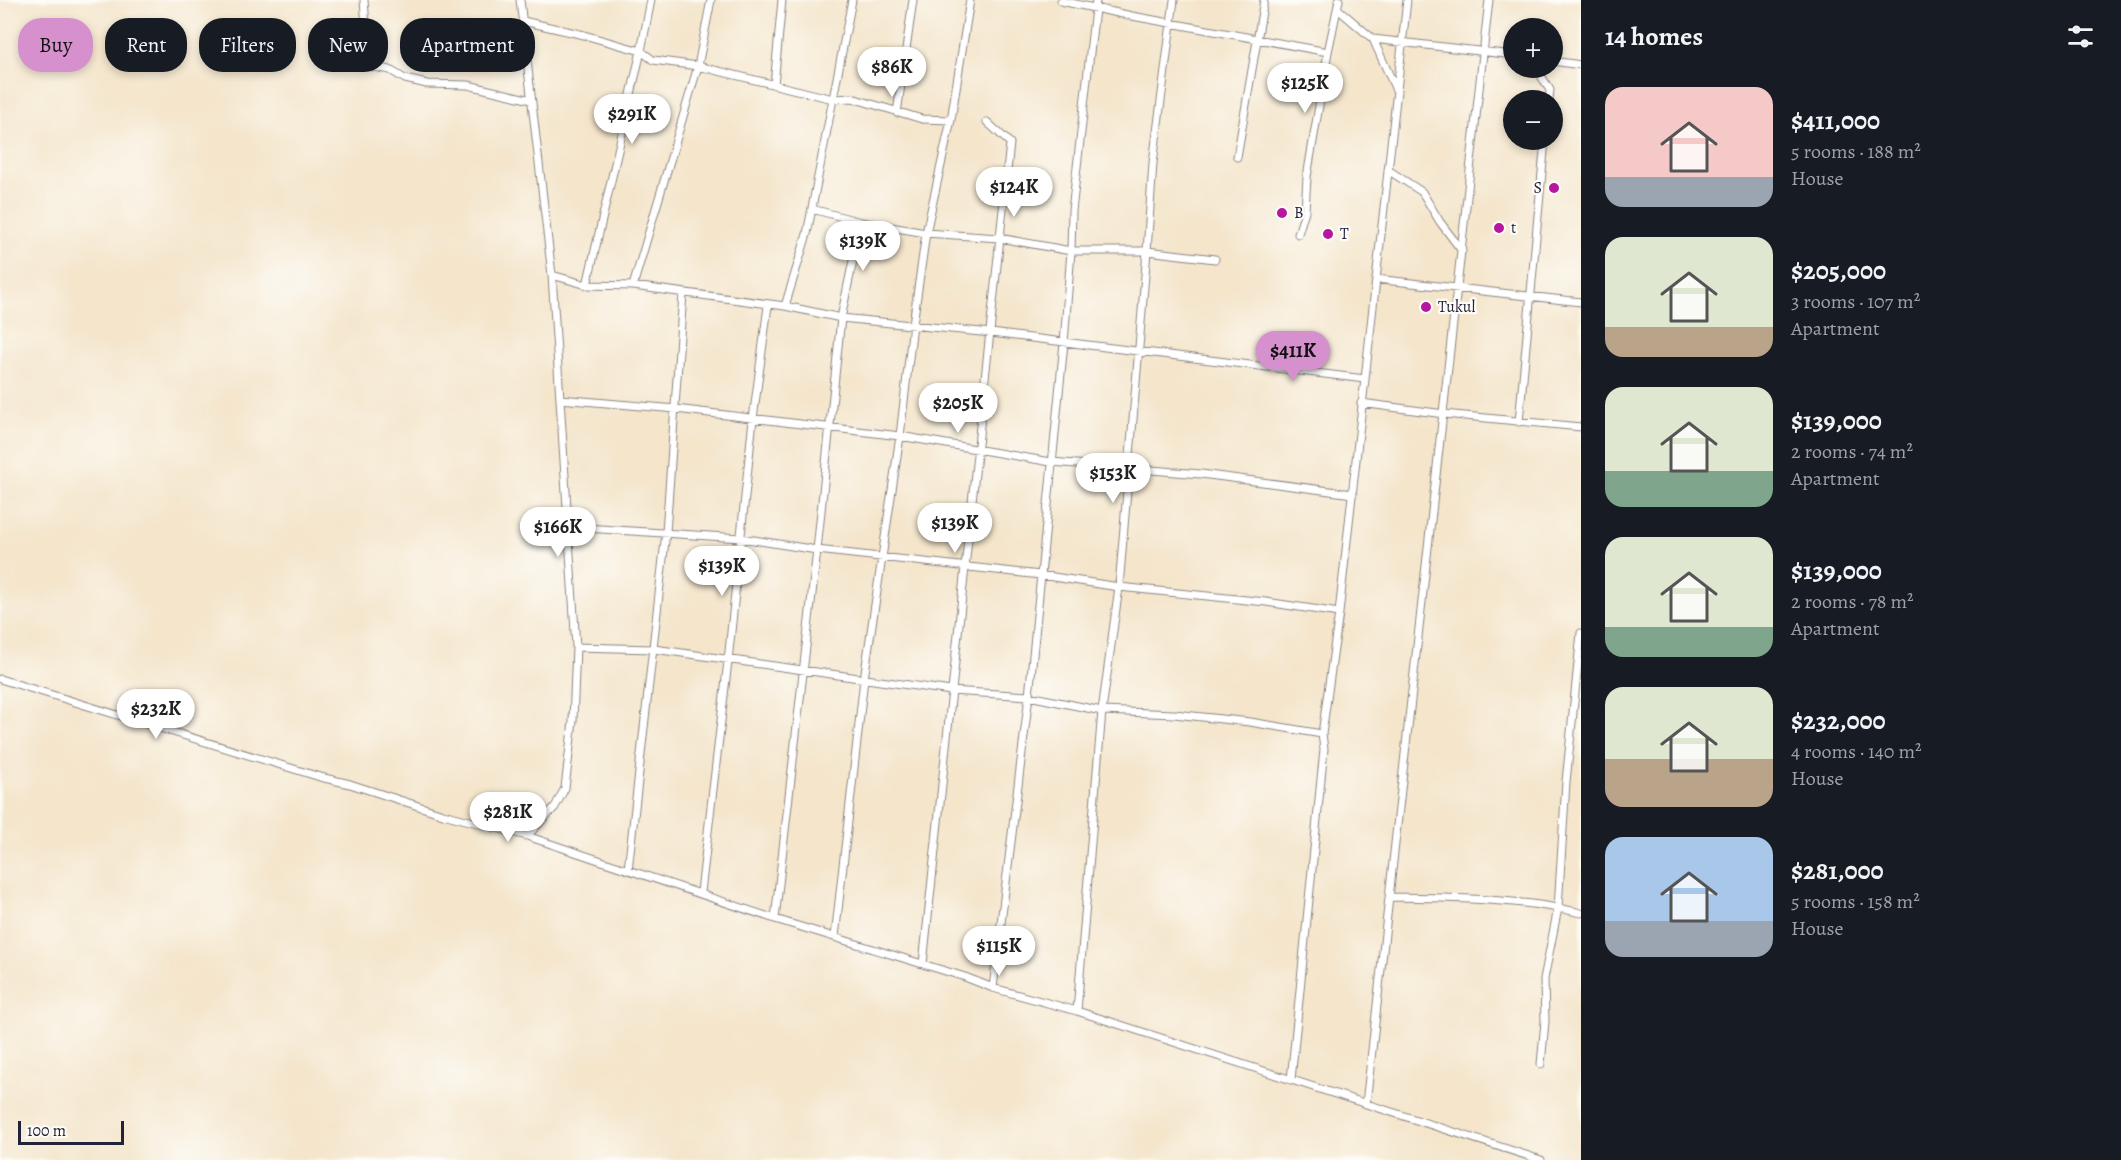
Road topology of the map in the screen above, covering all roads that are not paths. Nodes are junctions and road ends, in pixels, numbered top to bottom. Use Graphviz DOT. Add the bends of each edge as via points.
graph roads {
  1 [pos="364,0"];
  2 [pos="522,0"];
  3 [pos="651,0"];
  4 [pos="711,0"];
  5 [pos="782,0"];
  6 [pos="852,0"];
  7 [pos="913,0"];
  8 [pos="970,0"];
  9 [pos="1174,0"];
  10 [pos="1264,0"];
  11 [pos="1339,0"];
  12 [pos="1407,0"];
  13 [pos="1489,0"];
  14 [pos="1061,1"];
  15 [pos="1096,4"];
  16 [pos="1338,9"];
  17 [pos="522,17"];
  18 [pos="1172,23"];
  19 [pos="1373,39"];
  20 [pos="1258,40"];
  21 [pos="1401,43"];
  22 [pos="641,51"];
  23 [pos="1328,52"];
  24 [pos="1484,52"];
  25 [pos="1503,54"];
  26 [pos="1563,63"];
  27 [pos="1581,65"];
  28 [pos="698,66"];
  29 [pos="774,85"];
  30 [pos="1397,92"];
  31 [pos="833,99"];
  32 [pos="531,100"];
  33 [pos="897,113"];
  34 [pos="951,120"];
  35 [pos="987,122"];
  36 [pos="1544,150"];
  37 [pos="1237,157"];
  38 [pos="1388,170"];
  39 [pos="812,209"];
  40 [pos="861,222"];
  41 [pos="926,233"];
  42 [pos="1298,234"];
  43 [pos="999,238"];
  44 [pos="1071,251"];
  45 [pos="1147,251"];
  46 [pos="1462,251"];
  47 [pos="1215,258"];
  48 [pos="552,275"];
  49 [pos="1376,279"];
  50 [pos="587,285"];
  51 [pos="633,286"];
  52 [pos="1456,288"];
  53 [pos="682,294"];
  54 [pos="1532,298"];
  55 [pos="1581,302"];
  56 [pos="768,306"];
  57 [pos="785,306"];
  58 [pos="841,318"];
  59 [pos="913,324"];
  60 [pos="991,333"];
  61 [pos="1064,343"];
  62 [pos="1138,351"];
  63 [pos="1365,379"];
  64 [pos="560,399"];
  65 [pos="1361,403"];
  66 [pos="676,410"];
  67 [pos="1444,414"];
  68 [pos="753,419"];
  69 [pos="1520,422"];
  70 [pos="1581,427"];
  71 [pos="830,428"];
  72 [pos="900,436"];
  73 [pos="977,451"];
  74 [pos="1051,462"];
  75 [pos="1128,467"];
  76 [pos="1353,494"];
  77 [pos="569,528"];
  78 [pos="666,532"];
  79 [pos="741,538"];
  80 [pos="817,550"];
  81 [pos="883,558"];
  82 [pos="964,568"];
  83 [pos="1040,575"];
  84 [pos="1119,587"];
  85 [pos="1339,613"];
  86 [pos="1581,633"];
  87 [pos="576,647"];
  88 [pos="654,649"];
  89 [pos="728,661"];
  90 [pos="803,669"];
  91 [pos="0,678"];
  92 [pos="864,679"];
  93 [pos="951,691"];
  94 [pos="1029,696"];
  95 [pos="1102,711"];
  96 [pos="1322,734"];
  97 [pos="527,836"];
  98 [pos="628,870"];
  99 [pos="701,892"];
  100 [pos="1390,897"];
  101 [pos="1558,908"];
  102 [pos="1581,913"];
  103 [pos="775,919"];
  104 [pos="835,937"];
  105 [pos="923,964"];
  106 [pos="993,988"];
  107 [pos="1077,1011"];
  108 [pos="1541,1064"];
  109 [pos="1291,1080"];
  110 [pos="1366,1104"];
  111 [pos="1541,1160"];
  1 -- 32 [label="street" via="369,66 427,84 468,85"];
  2 -- 17 [label="street"];
  3 -- 22 [label="street"];
  4 -- 28 [label="street"];
  5 -- 29 [label="street"];
  6 -- 31 [label="street"];
  7 -- 33 [label="street"];
  8 -- 34 [label="street"];
  9 -- 18 [label="street"];
  10 -- 20 [label="street"];
  11 -- 16 [label="street"];
  12 -- 21 [label="street"];
  13 -- 24 [label="street"];
  14 -- 15 [label="street"];
  15 -- 18 [label="street"];
  15 -- 44 [label="street" via="1072,211"];
  16 -- 19 [label="street"];
  16 -- 23 [label="street"];
  17 -- 22 [label="street"];
  17 -- 32 [label="street"];
  18 -- 20 [label="street"];
  18 -- 45 [label="street" via="1153,163"];
  19 -- 21 [label="street"];
  19 -- 30 [label="street"];
  20 -- 23 [label="street"];
  20 -- 37 [label="street"];
  21 -- 24 [label="street"];
  21 -- 30 [label="street"];
  22 -- 28 [label="street" via="653,60"];
  22 -- 50 [label="street"];
  23 -- 42 [label="street" via="1305,211"];
  24 -- 25 [label="street"];
  24 -- 46 [label="street"];
  26 -- 27 [label="street"];
  28 -- 29 [label="street"];
  28 -- 51 [label="street"];
  29 -- 31 [label="street"];
  30 -- 38 [label="street"];
  31 -- 33 [label="street" via="852,98"];
  31 -- 39 [label="street"];
  32 -- 48 [label="street"];
  33 -- 34 [label="street"];
  34 -- 41 [label="street"];
  35 -- 43 [label="street" via="1010,143"];
  36 -- 54 [label="street"];
  38 -- 46 [label="street" via="1422,192"];
  38 -- 49 [label="street"];
  39 -- 40 [label="street"];
  39 -- 57 [label="street"];
  40 -- 41 [label="street"];
  40 -- 58 [label="street"];
  41 -- 43 [label="street"];
  41 -- 59 [label="street"];
  43 -- 44 [label="street"];
  43 -- 60 [label="street"];
  44 -- 45 [label="street"];
  44 -- 61 [label="street"];
  45 -- 47 [label="street"];
  45 -- 62 [label="street"];
  46 -- 52 [label="street"];
  48 -- 50 [label="street"];
  48 -- 64 [label="street"];
  49 -- 52 [label="street"];
  49 -- 63 [label="street"];
  50 -- 51 [label="street"];
  51 -- 53 [label="street"];
  52 -- 54 [label="street"];
  52 -- 67 [label="street"];
  53 -- 56 [label="street"];
  53 -- 66 [label="street"];
  54 -- 55 [label="street"];
  54 -- 69 [label="street"];
  56 -- 57 [label="street"];
  56 -- 68 [label="street"];
  57 -- 58 [label="street"];
  58 -- 59 [label="street"];
  58 -- 71 [label="street"];
  59 -- 60 [label="street"];
  59 -- 72 [label="street"];
  60 -- 61 [label="street"];
  60 -- 73 [label="street"];
  61 -- 62 [label="street"];
  61 -- 74 [label="street"];
  62 -- 63 [label="street"];
  62 -- 75 [label="street"];
  63 -- 65 [label="street"];
  64 -- 66 [label="street"];
  64 -- 77 [label="street"];
  65 -- 67 [label="street"];
  65 -- 76 [label="street"];
  66 -- 68 [label="street"];
  66 -- 78 [label="street"];
  67 -- 69 [label="street"];
  67 -- 100 [label="street"];
  68 -- 71 [label="street"];
  68 -- 79 [label="street"];
  69 -- 70 [label="street"];
  71 -- 72 [label="street"];
  71 -- 80 [label="street"];
  72 -- 73 [label="street"];
  72 -- 81 [label="street"];
  73 -- 74 [label="street"];
  73 -- 82 [label="street"];
  74 -- 75 [label="street"];
  74 -- 83 [label="street"];
  75 -- 76 [label="street"];
  75 -- 84 [label="street"];
  76 -- 85 [label="street"];
  77 -- 78 [label="street"];
  77 -- 87 [label="street"];
  78 -- 79 [label="street"];
  78 -- 88 [label="street"];
  79 -- 80 [label="street"];
  79 -- 89 [label="street"];
  80 -- 81 [label="street"];
  80 -- 90 [label="street"];
  81 -- 82 [label="street"];
  81 -- 92 [label="street"];
  82 -- 83 [label="street"];
  82 -- 93 [label="street"];
  83 -- 84 [label="street"];
  83 -- 94 [label="street"];
  84 -- 85 [label="street"];
  84 -- 95 [label="street"];
  85 -- 96 [label="street"];
  86 -- 101 [label="street"];
  87 -- 88 [label="street"];
  87 -- 97 [label="street" via="565,788 555,807"];
  88 -- 89 [label="street"];
  88 -- 98 [label="street"];
  89 -- 90 [label="street"];
  89 -- 99 [label="street"];
  90 -- 92 [label="street"];
  90 -- 103 [label="street"];
  91 -- 97 [label="street" via="443,814"];
  92 -- 93 [label="street"];
  92 -- 104 [label="street"];
  93 -- 94 [label="street"];
  93 -- 105 [label="street"];
  94 -- 95 [label="street"];
  94 -- 106 [label="street"];
  95 -- 96 [label="street" via="1174,714"];
  95 -- 107 [label="street"];
  96 -- 109 [label="street" via="1324,749"];
  97 -- 98 [label="street"];
  98 -- 99 [label="street"];
  99 -- 103 [label="street"];
  100 -- 101 [label="street" via="1467,898"];
  100 -- 110 [label="street"];
  101 -- 102 [label="street"];
  101 -- 108 [label="street" via="1544,979"];
  103 -- 104 [label="street"];
  104 -- 105 [label="street"];
  105 -- 106 [label="street"];
  106 -- 107 [label="street"];
  107 -- 109 [label="street"];
  109 -- 110 [label="street"];
  110 -- 111 [label="street"];
}
